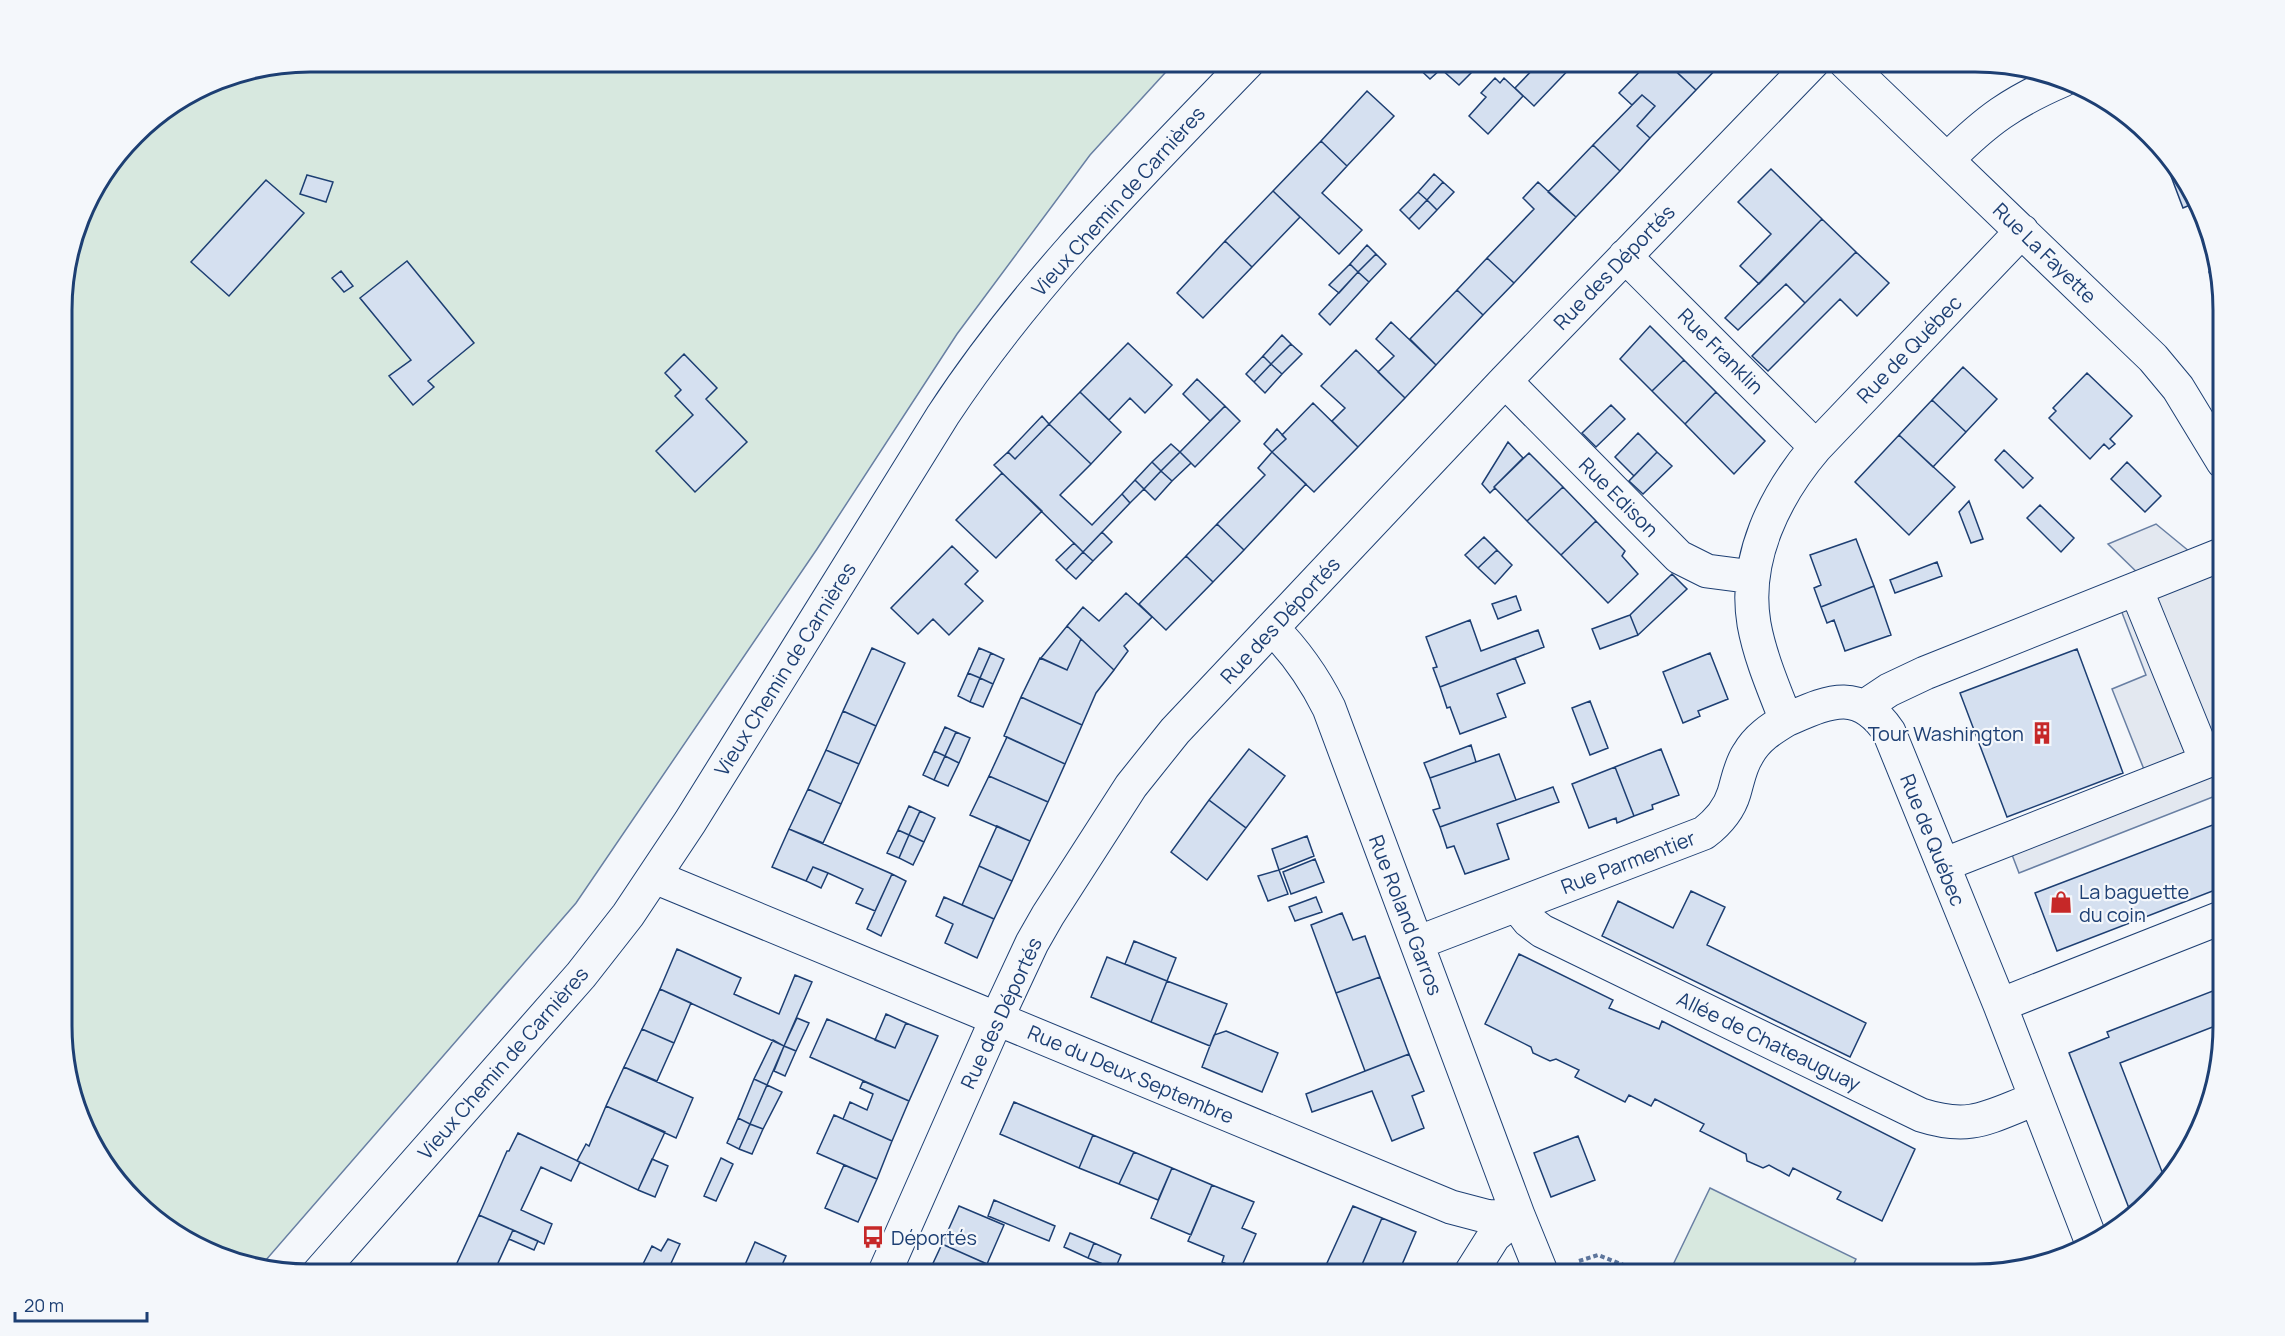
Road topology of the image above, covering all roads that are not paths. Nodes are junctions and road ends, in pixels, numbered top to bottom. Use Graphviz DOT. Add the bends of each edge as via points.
graph roads {
  1 [pos="1238,72"];
  2 [pos="1803,72"];
  3 [pos="1856,72"];
  4 [pos="2051,85"];
  5 [pos="1948,159"];
  6 [pos="2022,231"];
  7 [pos="1625,256"];
  8 [pos="1505,381"];
  9 [pos="2213,446"];
  10 [pos="1816,447"];
  11 [pos="2213,558"];
  12 [pos="1753,577"];
  13 [pos="2136,589"];
  14 [pos="1272,628"];
  15 [pos="1865,706"];
  16 [pos="1786,720"];
  17 [pos="2213,756"];
  18 [pos="2213,758"];
  19 [pos="1943,865"];
  20 [pos="655,877"];
  21 [pos="1516,905"];
  22 [pos="2213,921"];
  23 [pos="1417,943"];
  24 [pos="2000,1005"];
  25 [pos="997,1018"];
  26 [pos="2035,1099"];
  27 [pos="1518,1215"];
  28 [pos="2089,1235"];
  29 [pos="328,1264"];
  30 [pos="888,1264"];
  31 [pos="1476,1264"];
  32 [pos="1552,1264"];
  1 -- 20 [label="street, Vieux Chemin de Carnières" via="1081,237 963,385"];
  2 -- 7 [label="street, Rue des Déportés"];
  3 -- 5 [label="street, Rue La Fayette"];
  4 -- 5 [label="street" via="2002,111"];
  5 -- 6 [label="street, Rue La Fayette"];
  6 -- 9 [label="street, Rue La Fayette" via="2153,358 2178,388"];
  6 -- 10 [label="street, Rue de Québec"];
  7 -- 8 [label="street, Rue des Déportés"];
  7 -- 10 [label="street, Rue Franklin"];
  8 -- 12 [label="street, Rue Edison" via="1679,557 1707,571"];
  8 -- 14 [label="street, Rue des Déportés"];
  10 -- 12 [label="street, Rue de Québec" via="1787,484 1765,530"];
  11 -- 13 [label="street"];
  12 -- 16 [label="street, Rue de Québec" via="1753,621 1758,645"];
  13 -- 15 [label="street" via="1925,673"];
  13 -- 17 [label="street"];
  14 -- 23 [label="street, Rue Roland Garros" via="1315,680 1329,708"];
  14 -- 25 [label="street, Rue des Déportés" via="1175,731 1131,786 1048,915"];
  15 -- 16 [label="street" via="1828,703"];
  15 -- 19 [label="street, Rue de Québec" via="1889,732"];
  16 -- 21 [label="street, Rue Parmentier" via="1751,748 1740,770 1734,796 1725,812 1704,833"];
  18 -- 19 [label="street"];
  19 -- 24 [label="street, Rue de Québec"];
  20 -- 25 [label="street, Rue du Deux Septembre"];
  20 -- 29 [label="street, Vieux Chemin de Carnières" via="581,975"];
  21 -- 23 [label="street, Rue Parmentier"];
  21 -- 26 [label="street, Allée de Chateauguay" via="1528,921 1542,930 1921,1115 1957,1123 1976,1122"];
  22 -- 24 [label="street"];
  23 -- 27 [label="street, Rue Roland Garros"];
  24 -- 26 [label="street, Rue de Québec"];
  25 -- 27 [label="street, Rue du Deux Septembre" via="1451,1207 1489,1217"];
  25 -- 30 [label="street, Rue des Déportés"];
  26 -- 28 [label="street, Rue de Québec"];
  27 -- 31 [label="street" via="1494,1236"];
  27 -- 32 [label="street"];
}
